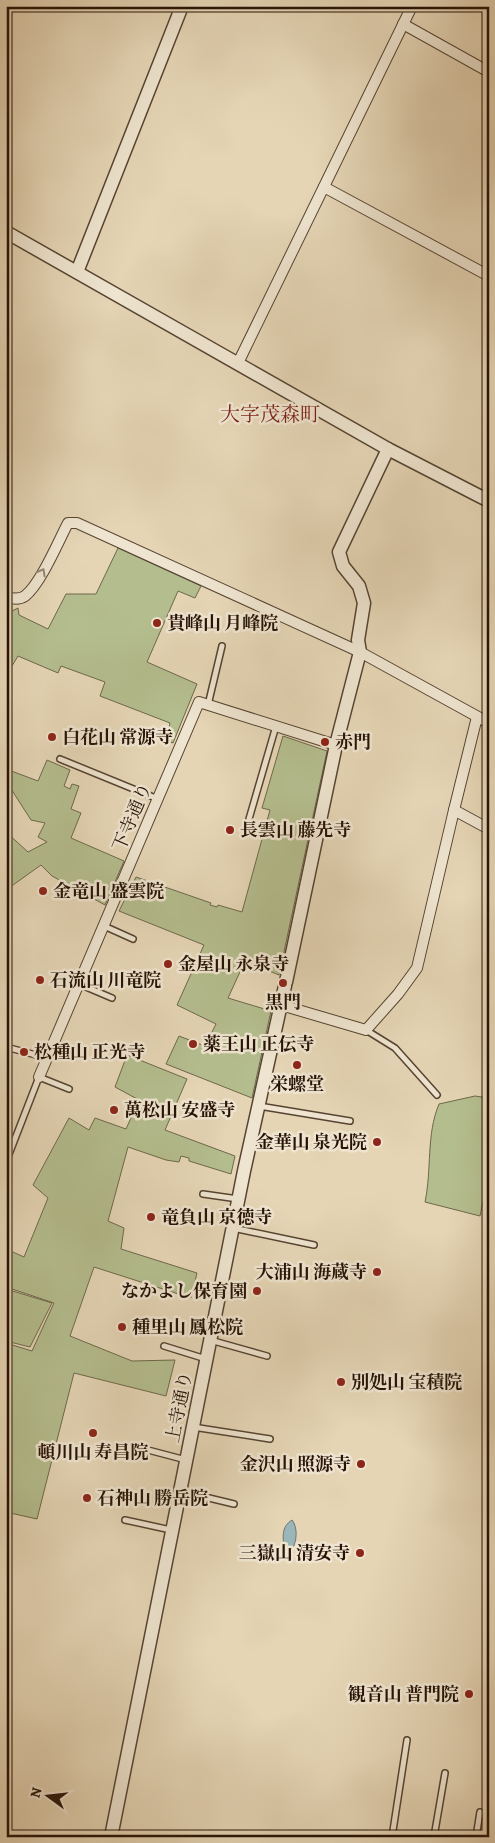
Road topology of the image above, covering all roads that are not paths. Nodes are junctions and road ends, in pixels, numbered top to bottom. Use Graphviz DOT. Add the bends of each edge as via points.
graph roads {
  1 [pos="182,6"];
  2 [pos="412,6"];
  3 [pos="403,24"];
  4 [pos="489,72"];
  5 [pos="324,187"];
  6 [pos="6,232"];
  7 [pos="77,272"];
  8 [pos="489,276"];
  9 [pos="238,363"];
  10 [pos="388,449"];
  11 [pos="489,501"];
  12 [pos="6,597"];
  13 [pos="222,646"];
  14 [pos="360,652"];
  15 [pos="208,705"];
  16 [pos="477,717"];
  17 [pos="489,723"];
  18 [pos="276,726"];
  19 [pos="336,745"];
  20 [pos="60,759"];
  21 [pos="158,799"];
  22 [pos="454,810"];
  23 [pos="249,819"];
  24 [pos="489,829"];
  25 [pos="103,926"];
  26 [pos="133,939"];
  27 [pos="78,984"];
  28 [pos="112,998"];
  29 [pos="281,1005"];
  30 [pos="366,1030"];
  31 [pos="6,1046"];
  32 [pos="47,1058"];
  33 [pos="39,1077"];
  34 [pos="69,1089"];
  35 [pos="437,1095"];
  36 [pos="258,1106"];
  37 [pos="350,1122"];
  38 [pos="6,1162"];
  39 [pos="203,1194"];
  40 [pos="238,1199"];
  41 [pos="232,1228"];
  42 [pos="314,1245"];
  43 [pos="210,1340"];
  44 [pos="164,1346"];
  45 [pos="268,1356"];
  46 [pos="206,1360"];
  47 [pos="193,1427"];
  48 [pos="270,1439"];
  49 [pos="148,1450"];
  50 [pos="186,1460"];
  51 [pos="180,1491"];
  52 [pos="234,1504"];
  53 [pos="125,1520"];
  54 [pos="172,1530"];
  55 [pos="407,1740"];
  56 [pos="444,1773"];
  57 [pos="480,1812"];
  58 [pos="111,1837"];
  59 [pos="392,1837"];
  60 [pos="434,1837"];
  61 [pos="476,1837"];
  1 -- 7 [label="street"];
  2 -- 3 [label="street"];
  3 -- 4 [label="street"];
  3 -- 5 [label="street"];
  5 -- 8 [label="street"];
  5 -- 9 [label="street"];
  6 -- 7 [label="street"];
  7 -- 9 [label="street"];
  9 -- 10 [label="street"];
  10 -- 11 [label="street"];
  10 -- 14 [label="street, 上寺通り" via="338,552 343,566 359,586 364,603 358,640"];
  12 -- 14 [label="street, one-way" via="14,600 24,596 39,578 68,524 78,523"];
  13 -- 15 [label="lane"];
  14 -- 16 [label="street"];
  14 -- 19 [label="street, 上寺通り"];
  15 -- 18 [label="street"];
  15 -- 21 [label="street, 下寺通り" via="199,702"];
  16 -- 17 [label="street"];
  16 -- 22 [label="street"];
  18 -- 19 [label="street"];
  18 -- 23 [label="lane"];
  19 -- 29 [label="street, 上寺通り"];
  20 -- 21 [label="lane"];
  21 -- 25 [label="street, 下寺通り"];
  22 -- 24 [label="street"];
  22 -- 30 [label="street" via="417,968"];
  25 -- 26 [label="lane"];
  25 -- 27 [label="street, 下寺通り"];
  27 -- 28 [label="lane"];
  27 -- 32 [label="street, 下寺通り"];
  29 -- 30 [label="street"];
  29 -- 36 [label="street, 上寺通り"];
  30 -- 35 [label="lane" via="394,1048"];
  31 -- 32 [label="lane"];
  32 -- 33 [label="street, 下寺通り"];
  33 -- 34 [label="lane"];
  33 -- 38 [label="lane"];
  36 -- 37 [label="lane"];
  36 -- 40 [label="street, 上寺通り"];
  39 -- 40 [label="lane"];
  40 -- 41 [label="street, 上寺通り"];
  41 -- 42 [label="lane"];
  41 -- 43 [label="street, 上寺通り"];
  43 -- 45 [label="lane"];
  43 -- 46 [label="street, 上寺通り"];
  44 -- 46 [label="lane"];
  46 -- 47 [label="street, 上寺通り"];
  47 -- 48 [label="lane"];
  47 -- 50 [label="street, 上寺通り"];
  49 -- 50 [label="lane"];
  50 -- 51 [label="street, 上寺通り"];
  51 -- 52 [label="lane"];
  51 -- 54 [label="street, 上寺通り"];
  53 -- 54 [label="lane"];
  54 -- 58 [label="street, 上寺通り"];
  55 -- 59 [label="lane"];
  56 -- 60 [label="lane"];
  57 -- 61 [label="lane"];
}
